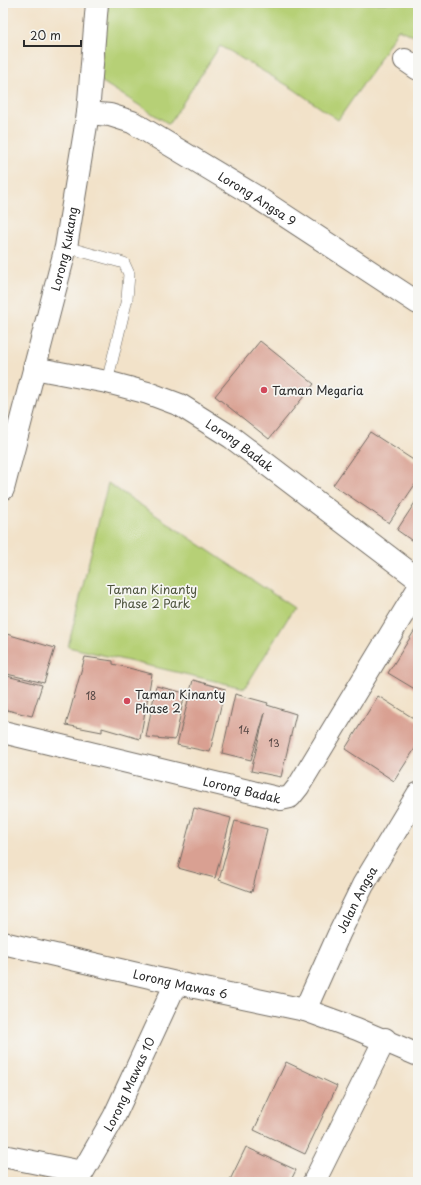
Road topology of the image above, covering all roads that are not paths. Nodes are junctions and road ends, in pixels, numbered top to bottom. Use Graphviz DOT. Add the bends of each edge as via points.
graph roads {
  1 [pos="97,3"];
  2 [pos="88,113"];
  3 [pos="66,247"];
  4 [pos="418,303"];
  5 [pos="34,368"];
  6 [pos="107,382"];
  7 [pos="3,489"];
  8 [pos="418,579"];
  9 [pos="418,589"];
  10 [pos="3,732"];
  11 [pos="418,794"];
  12 [pos="3,942"];
  13 [pos="176,983"];
  14 [pos="305,1010"];
  15 [pos="385,1040"];
  16 [pos="418,1055"];
  17 [pos="3,1156"];
  18 [pos="80,1177"];
  19 [pos="314,1182"];
  1 -- 2 [label="street, Lorong Kukang"];
  2 -- 3 [label="street, Lorong Kukang"];
  2 -- 4 [label="street, Lorong Angsa 9" via="110,115 132,122 255,196"];
  3 -- 5 [label="street, Lorong Kukang"];
  3 -- 6 [label="lane" via="124,263 129,274 127,299"];
  5 -- 6 [label="street, Lorong Badak"];
  5 -- 7 [label="street, Lorong Kukang"];
  6 -- 8 [label="street, Lorong Badak" via="180,405 205,419"];
  9 -- 10 [label="street, Lorong Badak" via="290,797 281,799"];
  11 -- 14 [label="street, Jalan Angsa" via="363,885"];
  12 -- 13 [label="street, Lorong Mawas 6"];
  13 -- 14 [label="street, Lorong Mawas 6"];
  13 -- 18 [label="street, Lorong Mawas 10" via="114,1117"];
  14 -- 15 [label="street, Lorong Mawas 6"];
  15 -- 16 [label="street, Lorong Mawas 6"];
  15 -- 19 [label="street"];
  17 -- 18 [label="street"];
}
